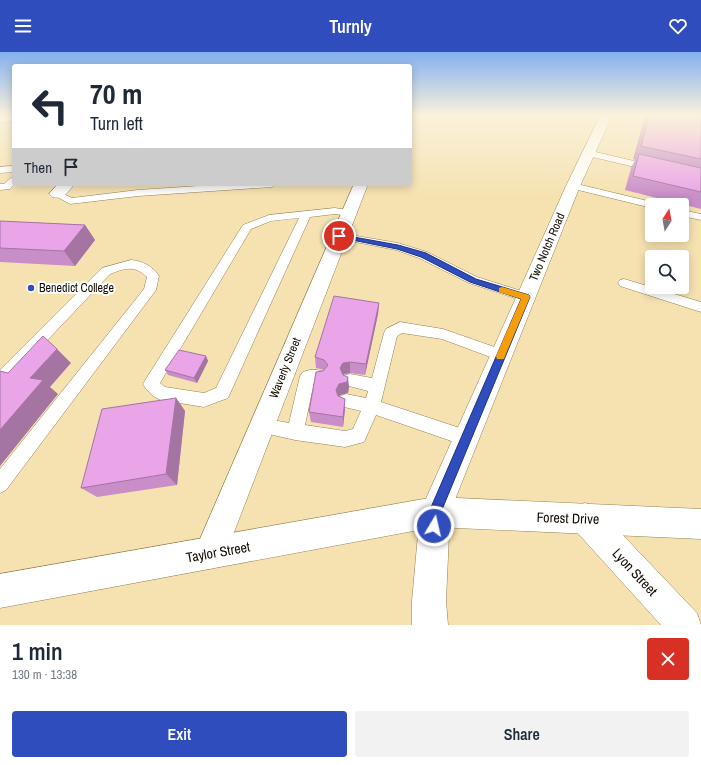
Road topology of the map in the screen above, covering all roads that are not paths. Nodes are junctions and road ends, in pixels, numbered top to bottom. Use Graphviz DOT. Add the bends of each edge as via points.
graph roads {
  1 [pos="592,143"];
  2 [pos="587,153"];
  3 [pos="12,169"];
  4 [pos="0,170"];
  5 [pos="662,171"];
  6 [pos="12,182"];
  7 [pos="245,186"];
  8 [pos="359,186"];
  9 [pos="573,186"];
  10 [pos="0,187"];
  11 [pos="62,189"];
  12 [pos="645,203"];
  13 [pos="349,213"];
  14 [pos="689,214"];
  15 [pos="306,215"];
  16 [pos="701,217"];
  17 [pos="339,236"];
  18 [pos="624,283"];
  19 [pos="526,297"];
  20 [pos="701,307"];
  21 [pos="501,355"];
  22 [pos="284,372"];
  23 [pos="0,380"];
  24 [pos="350,380"];
  25 [pos="377,386"];
  26 [pos="346,401"];
  27 [pos="372,406"];
  28 [pos="262,426"];
  29 [pos="295,432"];
  30 [pos="466,438"];
  31 [pos="0,484"];
  32 [pos="435,512"];
  33 [pos="585,518"];
  34 [pos="701,524"];
  35 [pos="210,553"];
  36 [pos="0,592"];
  37 [pos="430,625"];
  38 [pos="685,625"];
  1 -- 2 [label="main road, Two Notch Road"];
  2 -- 5 [label="lane"];
  2 -- 9 [label="main road, Two Notch Road"];
  3 -- 4 [label="lane"];
  6 -- 10 [label="lane" via="7,187"];
  7 -- 11 [label="lane" via="70,201"];
  8 -- 13 [label="main road, Waverly Street"];
  9 -- 12 [label="lane"];
  9 -- 19 [label="main road, Two Notch Road"];
  13 -- 15 [label="lane" via="335,211"];
  13 -- 17 [label="main road, Waverly Street"];
  14 -- 16 [label="lane"];
  15 -- 15 [label="lane" via="269,218 247,226 151,384 161,393 204,400 222,393"];
  17 -- 19 [label="lane" via="398,247 423,255 473,280"];
  17 -- 22 [label="main road, Waverly Street"];
  18 -- 20 [label="lane"];
  19 -- 21 [label="main road, Two Notch Road"];
  21 -- 25 [label="lane" via="443,334 400,327 391,333"];
  21 -- 30 [label="main road, Two Notch Road"];
  22 -- 28 [label="main road, Waverly Street"];
  22 -- 29 [label="lane" via="313,376"];
  23 -- 31 [label="lane" via="106,271 123,264 137,263 148,269 153,276 150,290"];
  24 -- 25 [label="lane"];
  25 -- 27 [label="lane"];
  26 -- 27 [label="lane"];
  27 -- 29 [label="lane" via="358,436 345,439"];
  27 -- 30 [label="lane"];
  28 -- 29 [label="lane"];
  28 -- 35 [label="main road, Waverly Street"];
  30 -- 32 [label="main road, Two Notch Road"];
  32 -- 33 [label="main road, Forest Drive"];
  32 -- 35 [label="main road, Taylor Street"];
  32 -- 37 [label="main road, Two Notch Road" via="429,602"];
  33 -- 34 [label="main road, Forest Drive"];
  33 -- 38 [label="main road, Lyon Street"];
  35 -- 36 [label="main road, Taylor Street"];
}
